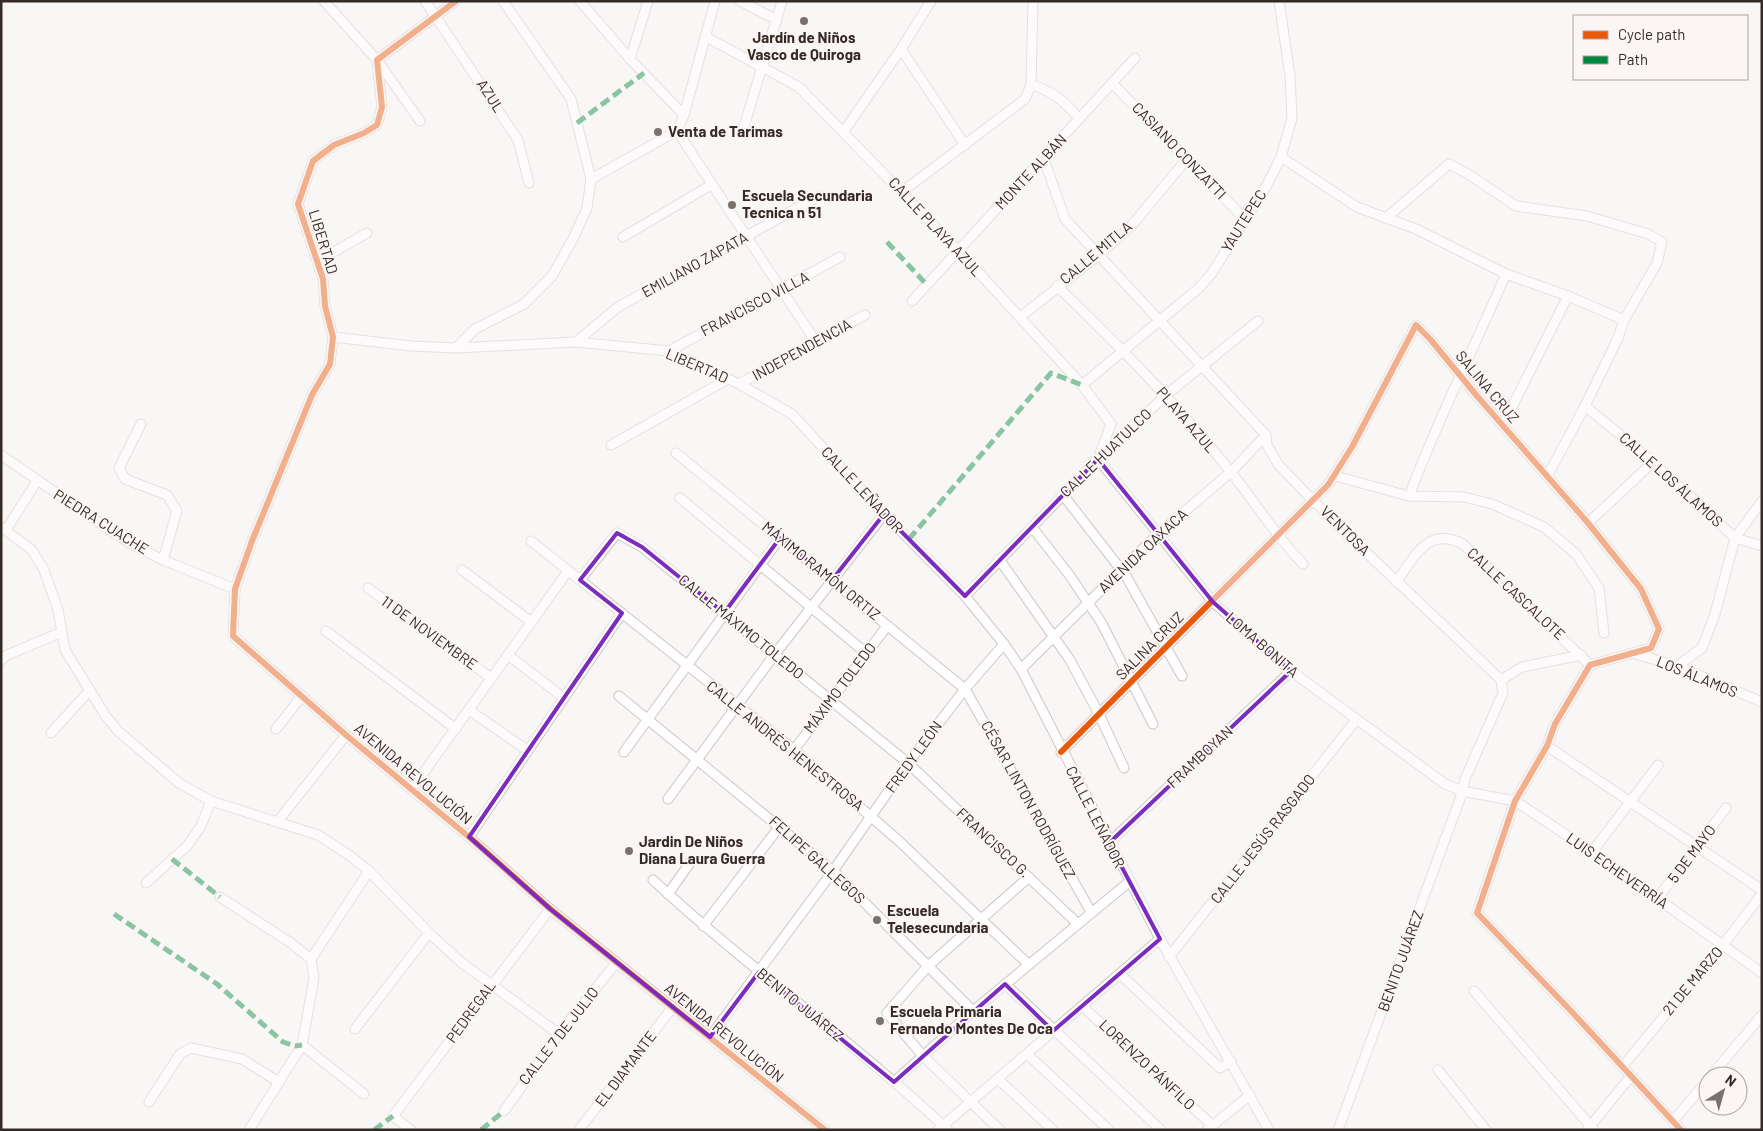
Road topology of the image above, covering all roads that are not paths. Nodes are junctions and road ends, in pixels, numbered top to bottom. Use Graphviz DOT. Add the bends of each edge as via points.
graph roads {
  1 [pos="324,1"];
  2 [pos="425,1"];
  3 [pos="456,1"];
  4 [pos="503,1"];
  5 [pos="580,1"];
  6 [pos="648,1"];
  7 [pos="715,1"];
  8 [pos="740,1"];
  9 [pos="782,1"];
  10 [pos="931,1"];
  11 [pos="1033,1"];
  12 [pos="1279,1"];
  13 [pos="437,16"];
  14 [pos="777,20"];
  15 [pos="706,37"];
  16 [pos="902,49"];
  17 [pos="1135,58"];
  18 [pos="630,59"];
  19 [pos="377,60"];
  20 [pos="762,67"];
  21 [pos="1113,84"];
  22 [pos="1031,85"];
  23 [pos="684,115"];
  24 [pos="1080,119"];
  25 [pos="420,121"];
  26 [pos="677,131"];
  27 [pos="844,131"];
  28 [pos="742,133"];
  29 [pos="965,145"];
  30 [pos="1281,157"];
  31 [pos="1044,159"];
  32 [pos="1186,160"];
  33 [pos="591,179"];
  34 [pos="529,183"];
  35 [pos="711,185"];
  36 [pos="903,191"];
  37 [pos="818,196"];
  38 [pos="1245,218"];
  39 [pos="1386,218"];
  40 [pos="368,233"];
  41 [pos="624,237"];
  42 [pos="746,237"];
  43 [pos="958,250"];
  44 [pos="1099,255"];
  45 [pos="840,258"];
  46 [pos="318,261"];
  47 [pos="1506,274"];
  48 [pos="1057,286"];
  49 [pos="782,290"];
  50 [pos="1568,296"];
  51 [pos="912,301"];
  52 [pos="865,315"];
  53 [pos="1020,317"];
  54 [pos="1624,320"];
  55 [pos="1159,321"];
  56 [pos="1258,321"];
  57 [pos="333,337"];
  58 [pos="576,342"];
  59 [pos="816,342"];
  60 [pos="456,348"];
  61 [pos="1124,350"];
  62 [pos="669,351"];
  63 [pos="1203,365"];
  64 [pos="1462,376"];
  65 [pos="728,378"];
  66 [pos="740,384"];
  67 [pos="1082,385"];
  68 [pos="1166,395"];
  69 [pos="1585,406"];
  70 [pos="142,424"];
  71 [pos="1503,425"];
  72 [pos="1266,435"];
  73 [pos="611,445"];
  74 [pos="676,453"];
  75 [pos="1,455"];
  76 [pos="1098,459"];
  77 [pos="1652,462"];
  78 [pos="1231,472"];
  79 [pos="1548,475"];
  80 [pos="1335,476"];
  81 [pos="37,481"];
  82 [pos="1063,495"];
  83 [pos="1409,496"];
  84 [pos="680,498"];
  85 [pos="1314,500"];
  86 [pos="1762,501"];
  87 [pos="884,514"];
  88 [pos="1588,523"];
  89 [pos="1032,527"];
  90 [pos="3,528"];
  91 [pos="1158,534"];
  92 [pos="1278,537"];
  93 [pos="780,538"];
  94 [pos="1735,538"];
  95 [pos="531,541"];
  96 [pos="1762,546"];
  97 [pos="1000,558"];
  98 [pos="163,560"];
  99 [pos="1303,564"];
  100 [pos="759,565"];
  101 [pos="462,570"];
  102 [pos="1122,570"];
  103 [pos="568,571"];
  104 [pos="580,580"];
  105 [pos="832,580"];
  106 [pos="1396,582"];
  107 [pos="368,588"];
  108 [pos="235,589"];
  109 [pos="965,596"];
  110 [pos="1213,602"];
  111 [pos="1088,603"];
  112 [pos="811,608"];
  113 [pos="622,613"];
  114 [pos="724,613"];
  115 [pos="530,621"];
  116 [pos="887,626"];
  117 [pos="326,631"];
  118 [pos="62,632"];
  119 [pos="1604,633"];
  120 [pos="1055,636"];
  121 [pos="1004,644"];
  122 [pos="1166,648"];
  123 [pos="866,653"];
  124 [pos="1632,653"];
  125 [pos="508,654"];
  126 [pos="775,654"];
  127 [pos="1581,656"];
  128 [pos="1,660"];
  129 [pos="1590,665"];
  130 [pos="686,666"];
  131 [pos="1677,666"];
  132 [pos="1021,669"];
  133 [pos="1291,671"];
  134 [pos="1182,676"];
  135 [pos="490,678"];
  136 [pos="1501,680"];
  137 [pos="1131,683"];
  138 [pos="965,689"];
  139 [pos="90,690"];
  140 [pos="302,696"];
  141 [pos="619,696"];
  142 [pos="564,698"];
  143 [pos="831,700"];
  144 [pos="1762,702"];
  145 [pos="737,706"];
  146 [pos="469,710"];
  147 [pos="1099,714"];
  148 [pos="647,718"];
  149 [pos="1356,720"];
  150 [pos="1153,724"];
  151 [pos="276,729"];
  152 [pos="456,729"];
  153 [pos="51,733"];
  154 [pos="346,735"];
  155 [pos="1547,746"];
  156 [pos="527,750"];
  157 [pos="794,750"];
  158 [pos="624,752"];
  159 [pos="1061,752"];
  160 [pos="698,760"];
  161 [pos="908,763"];
  162 [pos="1658,765"];
  163 [pos="1124,768"];
  164 [pos="412,789"];
  165 [pos="1462,791"];
  166 [pos="668,799"];
  167 [pos="211,800"];
  168 [pos="1515,802"];
  169 [pos="1629,802"];
  170 [pos="1726,808"];
  171 [pos="872,816"];
  172 [pos="278,821"];
  173 [pos="780,826"];
  174 [pos="469,837"];
  175 [pos="1109,843"];
  176 [pos="1698,848"];
  177 [pos="1592,852"];
  178 [pos="692,860"];
  179 [pos="369,871"];
  180 [pos="833,871"];
  181 [pos="1029,877"];
  182 [pos="653,880"];
  183 [pos="1129,882"];
  184 [pos="146,883"];
  185 [pos="1762,892"];
  186 [pos="668,894"];
  187 [pos="220,897"];
  188 [pos="1657,899"];
  189 [pos="550,909"];
  190 [pos="1091,912"];
  191 [pos="981,919"];
  192 [pos="1078,923"];
  193 [pos="703,926"];
  194 [pos="429,933"];
  195 [pos="1160,939"];
  196 [pos="1722,946"];
  197 [pos="1169,957"];
  198 [pos="311,959"];
  199 [pos="616,963"];
  200 [pos="1028,964"];
  201 [pos="928,966"];
  202 [pos="759,972"];
  203 [pos="1762,973"];
  204 [pos="1120,974"];
  205 [pos="492,983"];
  206 [pos="1005,984"];
  207 [pos="1474,991"];
  208 [pos="1082,1006"];
  209 [pos="672,1008"];
  210 [pos="973,1011"];
  211 [pos="1762,1015"];
  212 [pos="355,1029"];
  213 [pos="1053,1031"];
  214 [pos="559,1034"];
  215 [pos="710,1037"];
  216 [pos="302,1045"];
  217 [pos="1027,1054"];
  218 [pos="922,1055"];
  219 [pos="1231,1061"];
  220 [pos="1623,1066"];
  221 [pos="1719,1066"];
  222 [pos="1438,1070"];
  223 [pos="1631,1076"];
  224 [pos="998,1079"];
  225 [pos="279,1082"];
  226 [pos="894,1082"];
  227 [pos="1698,1092"];
  228 [pos="364,1094"];
  229 [pos="1250,1095"];
  230 [pos="149,1102"];
  231 [pos="970,1102"];
  232 [pos="504,1111"];
  233 [pos="1673,1121"];
  234 [pos="1210,1127"];
  235 [pos="943,1128"];
  236 [pos="1590,1128"];
  237 [pos="249,1130"];
  238 [pos="411,1130"];
  239 [pos="579,1130"];
  240 [pos="825,1130"];
  241 [pos="1000,1130"];
  242 [pos="1053,1130"];
  243 [pos="1109,1130"];
  244 [pos="1161,1130"];
  245 [pos="1269,1130"];
  246 [pos="1338,1130"];
  247 [pos="1486,1130"];
  248 [pos="1681,1130"];
  1 -- 19 [label="street"];
  2 -- 13 [label="street, AZUL"];
  3 -- 13 [label="street"];
  4 -- 33 [label="street" via="571,98"];
  5 -- 18 [label="street"];
  6 -- 18 [label="street"];
  7 -- 15 [label="street"];
  8 -- 14 [label="street"];
  9 -- 14 [label="street"];
  10 -- 16 [label="street"];
  11 -- 22 [label="street"];
  12 -- 30 [label="street, YAUTEPEC" via="1290,76 1292,118"];
  13 -- 19 [label="street"];
  13 -- 34 [label="street, AZUL" via="518,140"];
  14 -- 20 [label="street"];
  15 -- 20 [label="street, CALLE PLAYA AZUL"];
  15 -- 23 [label="street"];
  16 -- 27 [label="street"];
  16 -- 29 [label="street"];
  17 -- 21 [label="street, MONTE ALBÁN"];
  18 -- 23 [label="street"];
  19 -- 25 [label="street"];
  19 -- 46 [label="street, LIBERTAD" via="382,107 378,125 334,145 313,161 298,204"];
  20 -- 27 [label="street, CALLE PLAYA AZUL" via="799,87"];
  20 -- 28 [label="street"];
  21 -- 24 [label="street, MONTE ALBÁN"];
  21 -- 32 [label="street, CASIANO CONZATTI"];
  22 -- 24 [label="street" via="1047,89"];
  22 -- 29 [label="street" via="1025,98"];
  23 -- 26 [label="street"];
  24 -- 31 [label="street, MONTE ALBÁN"];
  26 -- 33 [label="street"];
  26 -- 35 [label="street"];
  27 -- 36 [label="street, CALLE PLAYA AZUL"];
  29 -- 36 [label="street"];
  30 -- 38 [label="street, YAUTEPEC"];
  30 -- 39 [label="street" via="1357,207"];
  31 -- 43 [label="street, MONTE ALBÁN"];
  31 -- 44 [label="street, VENTOSA" via="1065,219"];
  32 -- 38 [label="street, CASIANO CONZATTI"];
  32 -- 44 [label="street, CALLE MITLA" via="1132,225"];
  33 -- 60 [label="street" via="587,208 552,276 524,304 475,329"];
  35 -- 41 [label="street"];
  35 -- 42 [label="street"];
  36 -- 43 [label="street, CALLE PLAYA AZUL"];
  37 -- 42 [label="street, EMILIANO ZAPATA"];
  38 -- 55 [label="street, YAUTEPEC" via="1212,274"];
  39 -- 47 [label="street" via="1416,229"];
  39 -- 54 [label="street" via="1449,164 1516,206 1587,216 1648,234 1662,242 1657,263"];
  40 -- 46 [label="street"];
  42 -- 49 [label="street"];
  42 -- 58 [label="street, EMILIANO ZAPATA" via="618,307"];
  43 -- 51 [label="street, MONTE ALBÁN"];
  43 -- 53 [label="street, CALLE PLAYA AZUL"];
  44 -- 48 [label="street, CALLE MITLA"];
  44 -- 55 [label="street, VENTOSA"];
  45 -- 49 [label="street, FRANCISCO VILLA"];
  46 -- 57 [label="street, LIBERTAD"];
  47 -- 50 [label="street"];
  47 -- 64 [label="street"];
  48 -- 53 [label="street, CALLE MITLA"];
  48 -- 61 [label="street, PLAYA AZUL"];
  49 -- 59 [label="street"];
  49 -- 62 [label="street, FRANCISCO VILLA"];
  50 -- 54 [label="street"];
  50 -- 71 [label="street"];
  52 -- 59 [label="street, INDEPENDENCIA"];
  53 -- 67 [label="street, CALLE PLAYA AZUL"];
  54 -- 69 [label="street"];
  55 -- 61 [label="street, YAUTEPEC"];
  55 -- 63 [label="street, VENTOSA"];
  56 -- 63 [label="street, CALLE HUATULCO"];
  57 -- 60 [label="street, LIBERTAD"];
  57 -- 108 [label="street, AVENIDA REVOLUCIÓN" via="330,364 312,394"];
  58 -- 60 [label="street, LIBERTAD"];
  58 -- 62 [label="street, LIBERTAD"];
  59 -- 66 [label="street, INDEPENDENCIA"];
  61 -- 67 [label="street, YAUTEPEC"];
  61 -- 68 [label="street, PLAYA AZUL"];
  62 -- 65 [label="street, LIBERTAD"];
  63 -- 68 [label="street, CALLE HUATULCO"];
  63 -- 72 [label="street, VENTOSA"];
  64 -- 71 [label="street, SALINA CRUZ"];
  64 -- 80 [label="street, SALINA CRUZ" via="1416,325"];
  64 -- 83 [label="street" via="1427,448"];
  65 -- 66 [label="street, LIBERTAD"];
  65 -- 73 [label="street"];
  66 -- 87 [label="street, CALLE LEÑADOR" via="792,414"];
  67 -- 76 [label="street, CALLE PLAYA AZUL" via="1111,424"];
  68 -- 76 [label="street, CALLE HUATULCO"];
  68 -- 78 [label="street, PLAYA AZUL"];
  69 -- 77 [label="street, CALLE LOS ÁLAMOS"];
  69 -- 79 [label="street"];
  70 -- 98 [label="street" via="119,468 125,479 167,495 177,511"];
  71 -- 79 [label="street, SALINA CRUZ"];
  72 -- 78 [label="street, AVENIDA OAXACA"];
  72 -- 85 [label="street, VENTOSA" via="1271,455"];
  74 -- 93 [label="street, MÁXIMO RAMÓN ORTIZ"];
  75 -- 81 [label="street, PIEDRA CUACHE"];
  76 -- 82 [label="street, CALLE HUATULCO"];
  76 -- 91 [label="street, LOMA BONITA"];
  77 -- 88 [label="street"];
  77 -- 94 [label="street, CALLE LOS ÁLAMOS"];
  78 -- 91 [label="street, AVENIDA OAXACA"];
  78 -- 92 [label="street, PLAYA AZUL"];
  79 -- 88 [label="street, SALINA CRUZ"];
  80 -- 83 [label="street"];
  80 -- 85 [label="street, SALINA CRUZ"];
  81 -- 90 [label="street"];
  81 -- 98 [label="street, PIEDRA CUACHE" via="129,543"];
  82 -- 89 [label="street, CALLE HUATULCO"];
  82 -- 102 [label="street"];
  83 -- 119 [label="street" via="1464,497 1492,504 1544,527 1576,554 1598,588"];
  84 -- 100 [label="street"];
  85 -- 92 [label="street, SALINA CRUZ"];
  85 -- 106 [label="street, VENTOSA"];
  86 -- 94 [label="street"];
  87 -- 105 [label="street"];
  87 -- 109 [label="street, CALLE LEÑADOR"];
  88 -- 124 [label="street, SALINA CRUZ" via="1642,589 1659,629 1651,648"];
  89 -- 97 [label="street, CALLE HUATULCO"];
  89 -- 111 [label="street"];
  90 -- 118 [label="street" via="32,550 44,570"];
  91 -- 102 [label="street, AVENIDA OAXACA"];
  91 -- 110 [label="street, LOMA BONITA"];
  92 -- 99 [label="street, PLAYA AZUL"];
  92 -- 110 [label="street, SALINA CRUZ"];
  93 -- 100 [label="street"];
  93 -- 105 [label="street, MÁXIMO RAMÓN ORTIZ"];
  94 -- 96 [label="street, CALLE LOS ÁLAMOS"];
  94 -- 131 [label="street" via="1715,614 1702,648"];
  95 -- 103 [label="street, CALLE ANDRÉS HENESTROSA"];
  97 -- 109 [label="street, CALLE HUATULCO"];
  97 -- 120 [label="street"];
  98 -- 108 [label="street, PIEDRA CUACHE"];
  100 -- 112 [label="street"];
  100 -- 114 [label="street"];
  101 -- 115 [label="street"];
  102 -- 111 [label="street, AVENIDA OAXACA"];
  102 -- 122 [label="street"];
  103 -- 104 [label="street, CALLE ANDRÉS HENESTROSA"];
  103 -- 115 [label="street"];
  104 -- 113 [label="street, CALLE ANDRÉS HENESTROSA"];
  104 -- 114 [label="street, CALLE MÁXIMO TOLEDO" via="617,533 642,547"];
  105 -- 112 [label="street"];
  105 -- 116 [label="street, MÁXIMO RAMÓN ORTIZ"];
  106 -- 127 [label="street, CALLE CASCALOTE" via="1429,540 1438,537 1454,540 1463,544"];
  106 -- 136 [label="street, VENTOSA" via="1434,614"];
  107 -- 135 [label="street, 11 DE NOVIEMBRE"];
  108 -- 140 [label="street, AVENIDA REVOLUCIÓN" via="234,636"];
  109 -- 121 [label="street, CALLE LEÑADOR"];
  110 -- 122 [label="street, SALINA CRUZ"];
  110 -- 133 [label="street, LOMA BONITA"];
  111 -- 120 [label="street, AVENIDA OAXACA"];
  111 -- 137 [label="street"];
  112 -- 123 [label="street"];
  112 -- 126 [label="street"];
  113 -- 130 [label="street, CALLE ANDRÉS HENESTROSA"];
  113 -- 142 [label="street"];
  114 -- 126 [label="street, CALLE MÁXIMO TOLEDO"];
  114 -- 130 [label="street"];
  115 -- 125 [label="street"];
  116 -- 123 [label="street, MÁXIMO TOLEDO"];
  116 -- 138 [label="street, MÁXIMO RAMÓN ORTIZ"];
  117 -- 152 [label="street"];
  118 -- 128 [label="street" via="7,654"];
  118 -- 139 [label="street" via="65,650"];
  120 -- 132 [label="street, AVENIDA OAXACA"];
  120 -- 147 [label="street"];
  121 -- 132 [label="street, CALLE LEÑADOR"];
  121 -- 138 [label="street, FREDY LEÓN"];
  122 -- 134 [label="street"];
  122 -- 137 [label="street, SALINA CRUZ"];
  123 -- 143 [label="street, MÁXIMO TOLEDO"];
  124 -- 129 [label="street"];
  124 -- 131 [label="street, LOS ÁLAMOS"];
  125 -- 135 [label="street"];
  125 -- 142 [label="street"];
  126 -- 143 [label="street, CALLE MÁXIMO TOLEDO"];
  126 -- 145 [label="street"];
  127 -- 129 [label="street, CALLE CASCALOTE"];
  127 -- 136 [label="street" via="1522,667"];
  129 -- 155 [label="street" via="1555,724"];
  130 -- 145 [label="street, CALLE ANDRÉS HENESTROSA"];
  130 -- 148 [label="street"];
  131 -- 144 [label="street, LOS ÁLAMOS"];
  132 -- 159 [label="street, CALLE LEÑADOR"];
  133 -- 149 [label="street, LOMA BONITA"];
  133 -- 175 [label="street, FRAMBOYAN"];
  135 -- 146 [label="street"];
  136 -- 165 [label="street" via="1503,693"];
  137 -- 147 [label="street, SALINA CRUZ"];
  137 -- 150 [label="street"];
  138 -- 161 [label="street, FREDY LEÓN"];
  138 -- 190 [label="street, CÉSAR LINTON RODRÍGUEZ"];
  139 -- 153 [label="street"];
  139 -- 167 [label="street" via="118,731 179,783"];
  140 -- 151 [label="street"];
  140 -- 154 [label="street, AVENIDA REVOLUCIÓN"];
  141 -- 148 [label="street, FELIPE GALLEGOS"];
  142 -- 156 [label="street"];
  143 -- 157 [label="street, MÁXIMO TOLEDO"];
  143 -- 161 [label="street, CALLE MÁXIMO TOLEDO"];
  145 -- 157 [label="street, CALLE ANDRÉS HENESTROSA"];
  145 -- 160 [label="street"];
  146 -- 152 [label="street"];
  146 -- 156 [label="street"];
  147 -- 159 [label="street, SALINA CRUZ"];
  147 -- 163 [label="street"];
  148 -- 158 [label="street"];
  148 -- 160 [label="street, FELIPE GALLEGOS"];
  149 -- 165 [label="street, LOMA BONITA" via="1445,784"];
  149 -- 197 [label="street, CALLE JESÚS RASGADO"];
  152 -- 164 [label="street"];
  154 -- 164 [label="street, AVENIDA REVOLUCIÓN"];
  154 -- 172 [label="street"];
  155 -- 168 [label="street"];
  155 -- 169 [label="street"];
  156 -- 174 [label="street"];
  157 -- 171 [label="street, CALLE ANDRÉS HENESTROSA"];
  159 -- 175 [label="street, CALLE LEÑADOR"];
  160 -- 166 [label="street"];
  160 -- 173 [label="street, FELIPE GALLEGOS"];
  161 -- 171 [label="street, FREDY LEÓN"];
  161 -- 181 [label="street, FRANCISCO G."];
  162 -- 169 [label="street"];
  164 -- 174 [label="street, AVENIDA REVOLUCIÓN"];
  165 -- 168 [label="street, LUIS ECHEVERRÍA"];
  165 -- 246 [label="street, BENITO JUÁREZ"];
  167 -- 172 [label="street"];
  167 -- 184 [label="street" via="201,826 187,846"];
  168 -- 177 [label="street, LUIS ECHEVERRÍA"];
  168 -- 220 [label="street" via="1477,914"];
  169 -- 176 [label="street"];
  169 -- 177 [label="street"];
  170 -- 176 [label="street, 5 DE MAYO"];
  171 -- 180 [label="street, FREDY LEÓN"];
  171 -- 191 [label="street, CALLE ANDRÉS HENESTROSA"];
  172 -- 179 [label="street" via="318,835"];
  173 -- 180 [label="street, FELIPE GALLEGOS"];
  173 -- 193 [label="street"];
  174 -- 189 [label="street, AVENIDA REVOLUCIÓN"];
  175 -- 183 [label="street, CALLE LEÑADOR"];
  176 -- 185 [label="street"];
  176 -- 188 [label="street, 5 DE MAYO"];
  177 -- 188 [label="street, LUIS ECHEVERRÍA"];
  178 -- 186 [label="street"];
  179 -- 194 [label="street"];
  179 -- 198 [label="street"];
  180 -- 201 [label="street, FELIPE GALLEGOS"];
  180 -- 202 [label="street, FREDY LEÓN"];
  181 -- 191 [label="street"];
  181 -- 192 [label="street, FRANCISCO G."];
  182 -- 186 [label="street, BENITO JUÁREZ"];
  183 -- 190 [label="street"];
  183 -- 195 [label="street, CALLE LEÑADOR"];
  185 -- 196 [label="street, 21 DE MARZO"];
  186 -- 193 [label="street, BENITO JUÁREZ"];
  187 -- 198 [label="street"];
  188 -- 196 [label="street, LUIS ECHEVERRÍA"];
  189 -- 199 [label="street, AVENIDA REVOLUCIÓN"];
  189 -- 205 [label="street, PEDREGAL"];
  190 -- 192 [label="street"];
  191 -- 200 [label="street, CALLE ANDRÉS HENESTROSA"];
  191 -- 201 [label="street"];
  192 -- 200 [label="street"];
  193 -- 202 [label="street, BENITO JUÁREZ"];
  194 -- 205 [label="street" via="462,963"];
  194 -- 212 [label="street"];
  195 -- 197 [label="street, CALLE LEÑADOR"];
  195 -- 204 [label="street"];
  196 -- 203 [label="street, LUIS ECHEVERRÍA"];
  196 -- 220 [label="street, 21 DE MARZO"];
  197 -- 219 [label="street, CALLE LEÑADOR"];
  198 -- 216 [label="street" via="314,978"];
  199 -- 209 [label="street, AVENIDA REVOLUCIÓN"];
  199 -- 214 [label="street, CALLE 7 DE JULIO"];
  200 -- 206 [label="street"];
  201 -- 210 [label="street, FELIPE GALLEGOS"];
  201 -- 218 [label="street" via="887,1013"];
  202 -- 215 [label="street, FREDY LEÓN"];
  202 -- 226 [label="street, BENITO JUÁREZ"];
  204 -- 208 [label="street"];
  204 -- 219 [label="street" via="1220,1068"];
  205 -- 214 [label="street"];
  205 -- 238 [label="street, PEDREGAL" via="393,1116"];
  206 -- 210 [label="street"];
  206 -- 213 [label="street"];
  207 -- 236 [label="street"];
  208 -- 213 [label="street"];
  208 -- 234 [label="street, LORENZO PÁNFILO"];
  209 -- 215 [label="street, AVENIDA REVOLUCIÓN"];
  209 -- 239 [label="street, EL DIAMANTE"];
  210 -- 218 [label="street"];
  211 -- 221 [label="street"];
  213 -- 217 [label="street"];
  213 -- 244 [label="street"];
  214 -- 232 [label="street, CALLE 7 DE JULIO"];
  215 -- 240 [label="street, AVENIDA REVOLUCIÓN"];
  216 -- 225 [label="street"];
  216 -- 228 [label="street"];
  217 -- 224 [label="street"];
  217 -- 243 [label="street"];
  218 -- 226 [label="street"];
  218 -- 231 [label="street"];
  219 -- 229 [label="street, CALLE LEÑADOR"];
  220 -- 223 [label="street"];
  222 -- 247 [label="street"];
  223 -- 233 [label="street"];
  223 -- 236 [label="street"];
  224 -- 231 [label="street"];
  224 -- 242 [label="street"];
  225 -- 230 [label="street" via="242,1059 191,1048 180,1054"];
  225 -- 237 [label="street"];
  226 -- 235 [label="street, BENITO JUÁREZ"];
  227 -- 233 [label="street"];
  229 -- 234 [label="street"];
  229 -- 245 [label="street, CALLE LEÑADOR"];
  231 -- 235 [label="street"];
  231 -- 241 [label="street"];
  233 -- 248 [label="street"];
}
